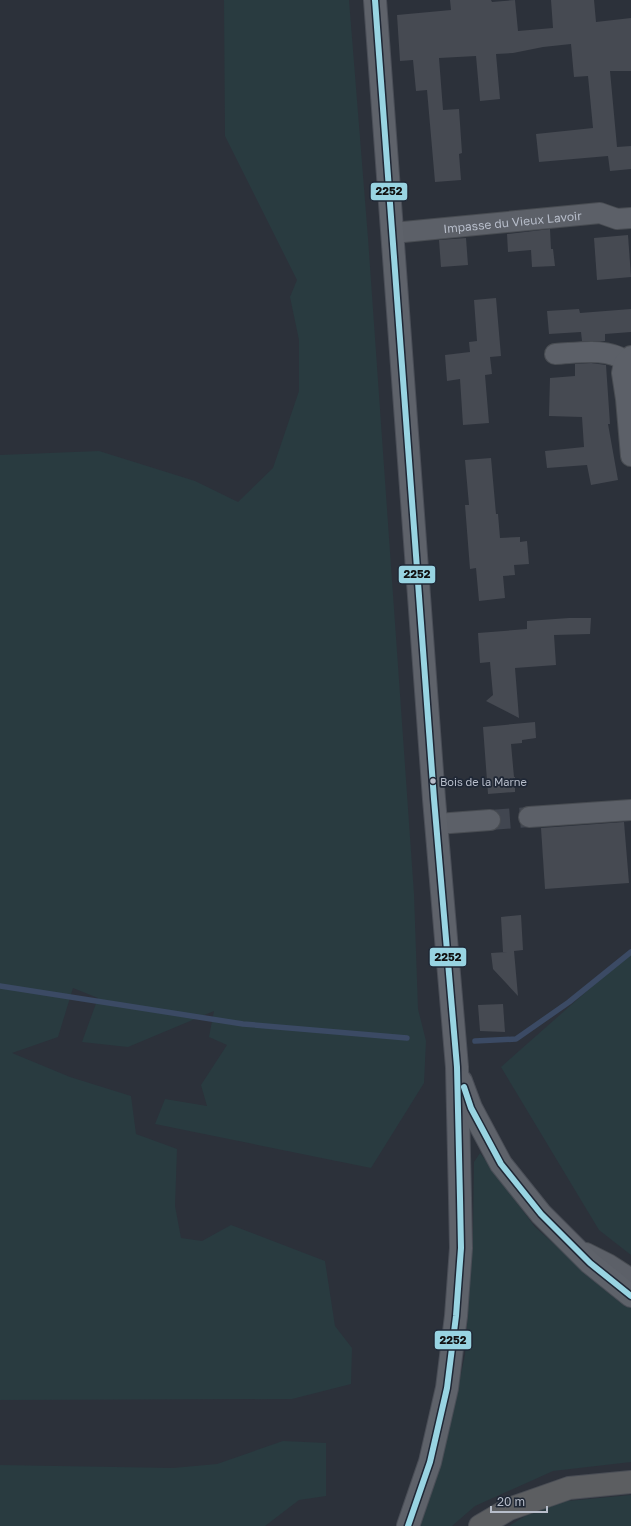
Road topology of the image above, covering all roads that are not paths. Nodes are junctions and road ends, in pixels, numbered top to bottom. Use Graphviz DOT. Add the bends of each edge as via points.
graph roads {
  1 [pos="375,0"];
  2 [pos="631,218"];
  3 [pos="393,232"];
  4 [pos="555,354"];
  5 [pos="629,358"];
  6 [pos="631,456"];
  7 [pos="631,810"];
  8 [pos="529,817"];
  9 [pos="490,820"];
  10 [pos="437,824"];
  11 [pos="457,1067"];
  12 [pos="575,1248"];
  13 [pos="631,1279"];
  14 [pos="631,1296"];
  15 [pos="631,1482"];
  16 [pos="408,1526"];
  17 [pos="480,1526"];
  1 -- 3 [label="main road"];
  2 -- 3 [label="street, Impasse du Vieux Lavoir" via="617,219 600,213"];
  3 -- 10 [label="main road"];
  4 -- 5 [label="street" via="606,352"];
  5 -- 6 [label="street" via="624,363 622,374"];
  7 -- 8 [label="street"];
  9 -- 10 [label="street"];
  10 -- 11 [label="main road"];
  11 -- 12 [label="main road" via="471,1108 501,1164 541,1214"];
  11 -- 16 [label="main road" via="461,1248 456,1316 447,1388 430,1462"];
  12 -- 13 [label="street"];
  12 -- 14 [label="main road"];
  15 -- 17 [label="highway" via="569,1488 509,1509"];
}
